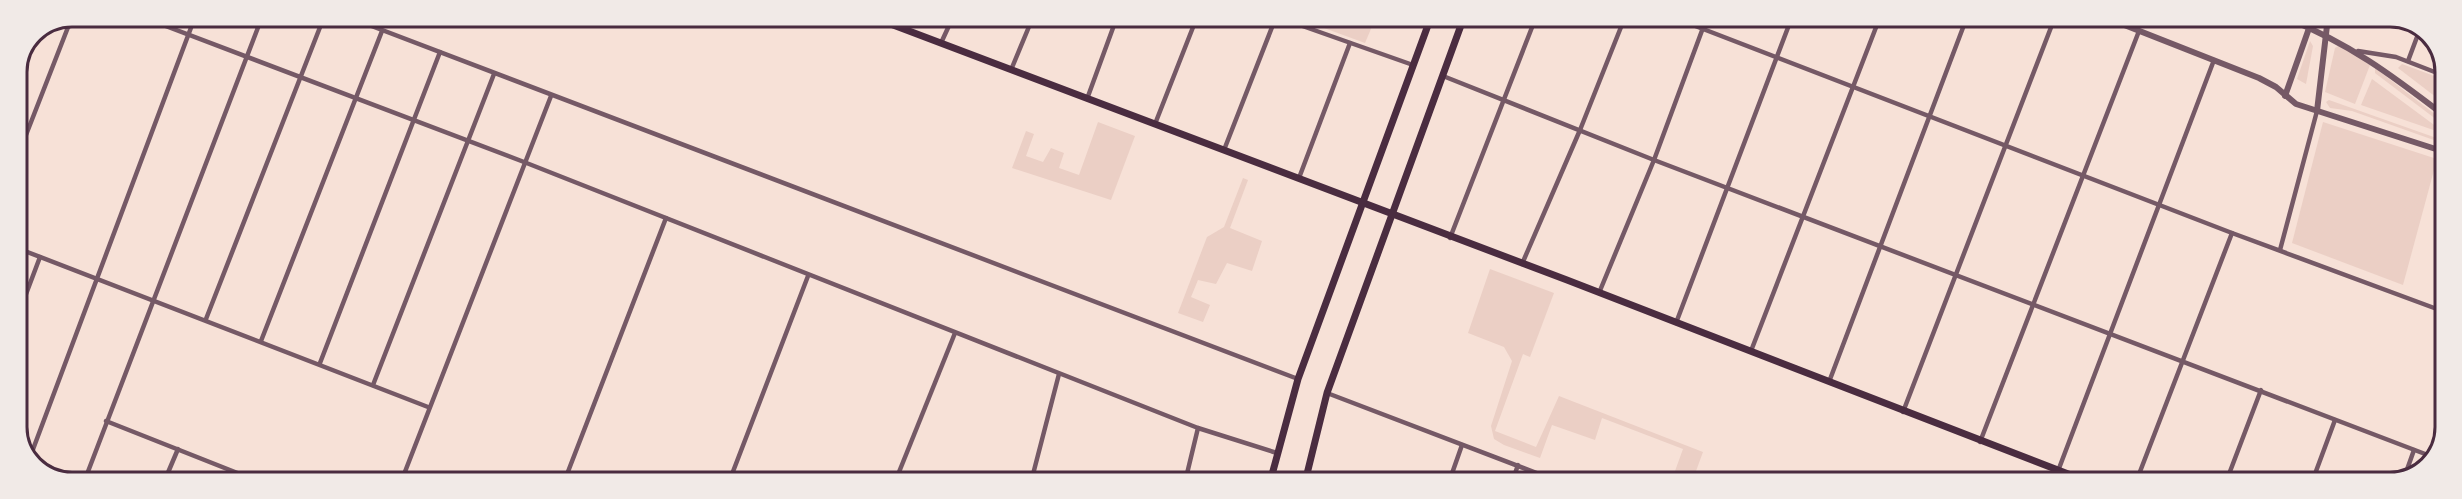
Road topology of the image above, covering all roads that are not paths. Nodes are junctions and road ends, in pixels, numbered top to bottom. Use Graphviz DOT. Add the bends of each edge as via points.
graph roads {
  1 [pos="68,27"];
  2 [pos="169,27"];
  3 [pos="191,27"];
  4 [pos="257,27"];
  5 [pos="320,27"];
  6 [pos="372,27"];
  7 [pos="899,27"];
  8 [pos="948,27"];
  9 [pos="1029,27"];
  10 [pos="1113,27"];
  11 [pos="1193,27"];
  12 [pos="1272,27"];
  13 [pos="1304,27"];
  14 [pos="1427,27"];
  15 [pos="1460,27"];
  16 [pos="1532,27"];
  17 [pos="1620,27"];
  18 [pos="1788,27"];
  19 [pos="1876,27"];
  20 [pos="1963,27"];
  21 [pos="2051,27"];
  22 [pos="2129,27"];
  23 [pos="2327,27"];
  24 [pos="1703,28"];
  25 [pos="2310,28"];
  26 [pos="382,31"];
  27 [pos="2139,31"];
  28 [pos="2326,34"];
  29 [pos="188,35"];
  30 [pos="2417,36"];
  31 [pos="941,43"];
  32 [pos="1350,43"];
  33 [pos="2358,51"];
  34 [pos="440,52"];
  35 [pos="246,56"];
  36 [pos="1777,56"];
  37 [pos="2214,60"];
  38 [pos="2408,61"];
  39 [pos="1413,65"];
  40 [pos="1011,70"];
  41 [pos="2435,72"];
  42 [pos="494,74"];
  43 [pos="1443,76"];
  44 [pos="299,78"];
  45 [pos="1854,87"];
  46 [pos="551,96"];
  47 [pos="2285,96"];
  48 [pos="1087,99"];
  49 [pos="354,100"];
  50 [pos="1504,100"];
  51 [pos="2435,109"];
  52 [pos="2317,111"];
  53 [pos="1931,116"];
  54 [pos="411,121"];
  55 [pos="1155,124"];
  56 [pos="1580,130"];
  57 [pos="27,132"];
  58 [pos="468,141"];
  59 [pos="2007,145"];
  60 [pos="2435,149"];
  61 [pos="1224,150"];
  62 [pos="1654,159"];
  63 [pos="524,162"];
  64 [pos="2085,176"];
  65 [pos="1299,178"];
  66 [pos="1728,187"];
  67 [pos="1363,203"];
  68 [pos="2160,206"];
  69 [pos="1391,214"];
  70 [pos="1805,216"];
  71 [pos="666,218"];
  72 [pos="2232,233"];
  73 [pos="1450,237"];
  74 [pos="1881,244"];
  75 [pos="2280,249"];
  76 [pos="27,252"];
  77 [pos="40,257"];
  78 [pos="1522,264"];
  79 [pos="1957,274"];
  80 [pos="808,276"];
  81 [pos="99,278"];
  82 [pos="27,291"];
  83 [pos="1599,293"];
  84 [pos="154,299"];
  85 [pos="2033,302"];
  86 [pos="2435,308"];
  87 [pos="206,319"];
  88 [pos="1676,324"];
  89 [pos="2110,332"];
  90 [pos="955,333"];
  91 [pos="261,340"];
  92 [pos="1751,351"];
  93 [pos="2182,360"];
  94 [pos="320,363"];
  95 [pos="1059,374"];
  96 [pos="1298,379"];
  97 [pos="1829,382"];
  98 [pos="373,385"];
  99 [pos="2261,390"];
  100 [pos="1327,393"];
  101 [pos="428,407"];
  102 [pos="1903,412"];
  103 [pos="2335,420"];
  104 [pos="106,421"];
  105 [pos="1198,428"];
  106 [pos="1980,441"];
  107 [pos="1462,445"];
  108 [pos="32,449"];
  109 [pos="178,449"];
  110 [pos="2414,450"];
  111 [pos="1277,453"];
  112 [pos="2426,454"];
  113 [pos="1518,465"];
  114 [pos="2407,469"];
  115 [pos="2058,471"];
  116 [pos="88,472"];
  117 [pos="168,472"];
  118 [pos="238,472"];
  119 [pos="404,472"];
  120 [pos="568,472"];
  121 [pos="733,472"];
  122 [pos="899,472"];
  123 [pos="1034,472"];
  124 [pos="1187,472"];
  125 [pos="1272,472"];
  126 [pos="1307,472"];
  127 [pos="1453,472"];
  128 [pos="1516,472"];
  129 [pos="1535,472"];
  130 [pos="2140,472"];
  131 [pos="2230,472"];
  132 [pos="2316,472"];
  1 -- 57 [label="street"];
  2 -- 29 [label="street"];
  3 -- 29 [label="street"];
  4 -- 35 [label="street"];
  5 -- 44 [label="street"];
  6 -- 26 [label="street"];
  7 -- 31 [label="main road"];
  8 -- 31 [label="street"];
  9 -- 40 [label="street"];
  10 -- 48 [label="street"];
  11 -- 55 [label="street"];
  12 -- 61 [label="street"];
  13 -- 32 [label="street"];
  14 -- 39 [label="main road"];
  15 -- 43 [label="main road"];
  16 -- 50 [label="street"];
  17 -- 56 [label="street"];
  18 -- 36 [label="street"];
  19 -- 45 [label="street"];
  20 -- 53 [label="street"];
  21 -- 59 [label="street"];
  22 -- 27 [label="street"];
  23 -- 28 [label="street"];
  24 -- 36 [label="street"];
  24 -- 62 [label="street"];
  25 -- 28 [label="street"];
  25 -- 47 [label="street"];
  26 -- 34 [label="street"];
  26 -- 49 [label="street"];
  27 -- 37 [label="street"];
  27 -- 64 [label="street"];
  28 -- 33 [label="street"];
  28 -- 52 [label="street"];
  29 -- 35 [label="street"];
  29 -- 81 [label="street"];
  30 -- 38 [label="street"];
  31 -- 40 [label="main road"];
  32 -- 39 [label="street"];
  32 -- 65 [label="street"];
  33 -- 38 [label="street"];
  33 -- 51 [label="street"];
  34 -- 42 [label="street"];
  34 -- 54 [label="street"];
  35 -- 44 [label="street"];
  35 -- 84 [label="street"];
  36 -- 45 [label="street"];
  36 -- 66 [label="street"];
  37 -- 47 [label="street" via="2268,82"];
  37 -- 68 [label="street"];
  38 -- 41 [label="street"];
  39 -- 67 [label="main road"];
  40 -- 48 [label="main road"];
  42 -- 46 [label="street"];
  42 -- 58 [label="street"];
  43 -- 50 [label="street"];
  43 -- 69 [label="main road"];
  44 -- 49 [label="street"];
  44 -- 87 [label="street"];
  45 -- 53 [label="street"];
  45 -- 70 [label="street"];
  46 -- 63 [label="street"];
  46 -- 96 [label="street"];
  47 -- 52 [label="street"];
  48 -- 55 [label="main road"];
  49 -- 54 [label="street"];
  49 -- 91 [label="street"];
  50 -- 56 [label="street"];
  50 -- 73 [label="street"];
  52 -- 60 [label="street"];
  52 -- 75 [label="street"];
  53 -- 59 [label="street"];
  53 -- 74 [label="street"];
  54 -- 58 [label="street"];
  54 -- 94 [label="street"];
  55 -- 61 [label="main road"];
  56 -- 62 [label="street"];
  56 -- 78 [label="street"];
  58 -- 63 [label="street"];
  58 -- 98 [label="street"];
  59 -- 64 [label="street"];
  59 -- 79 [label="street"];
  61 -- 65 [label="main road"];
  62 -- 66 [label="street"];
  62 -- 83 [label="street"];
  63 -- 71 [label="street"];
  63 -- 101 [label="street"];
  64 -- 68 [label="street"];
  64 -- 85 [label="street"];
  65 -- 67 [label="main road"];
  66 -- 70 [label="street"];
  66 -- 88 [label="street"];
  67 -- 69 [label="main road"];
  67 -- 96 [label="main road"];
  68 -- 72 [label="street"];
  68 -- 89 [label="street"];
  69 -- 73 [label="main road"];
  69 -- 100 [label="main road"];
  70 -- 74 [label="street"];
  70 -- 92 [label="street"];
  71 -- 80 [label="street"];
  71 -- 120 [label="street"];
  72 -- 75 [label="street"];
  72 -- 93 [label="street"];
  73 -- 78 [label="main road"];
  74 -- 79 [label="street"];
  74 -- 97 [label="street"];
  75 -- 86 [label="street"];
  76 -- 77 [label="street"];
  77 -- 81 [label="street"];
  77 -- 82 [label="street"];
  78 -- 83 [label="main road"];
  79 -- 85 [label="street"];
  79 -- 102 [label="street"];
  80 -- 90 [label="street"];
  80 -- 121 [label="street"];
  81 -- 84 [label="street"];
  81 -- 108 [label="street"];
  83 -- 88 [label="main road"];
  84 -- 87 [label="street"];
  84 -- 104 [label="street"];
  85 -- 89 [label="street"];
  85 -- 106 [label="street"];
  87 -- 91 [label="street"];
  88 -- 92 [label="main road"];
  89 -- 93 [label="street"];
  89 -- 115 [label="street"];
  90 -- 95 [label="street"];
  90 -- 122 [label="street"];
  91 -- 94 [label="street"];
  92 -- 97 [label="main road"];
  93 -- 99 [label="street"];
  93 -- 130 [label="street"];
  94 -- 98 [label="street"];
  95 -- 105 [label="street"];
  95 -- 123 [label="street"];
  96 -- 111 [label="main road"];
  97 -- 102 [label="main road"];
  98 -- 101 [label="street"];
  99 -- 103 [label="street"];
  99 -- 131 [label="street"];
  100 -- 107 [label="street"];
  100 -- 126 [label="main road"];
  101 -- 119 [label="street"];
  102 -- 106 [label="main road"];
  103 -- 110 [label="street"];
  103 -- 132 [label="street"];
  104 -- 109 [label="street"];
  104 -- 116 [label="street"];
  105 -- 111 [label="street"];
  105 -- 124 [label="street"];
  106 -- 115 [label="main road"];
  107 -- 113 [label="street"];
  107 -- 127 [label="street"];
  109 -- 117 [label="street"];
  109 -- 118 [label="street"];
  110 -- 112 [label="street"];
  110 -- 114 [label="street"];
  111 -- 125 [label="main road"];
  113 -- 128 [label="street"];
  113 -- 129 [label="street"];
}
